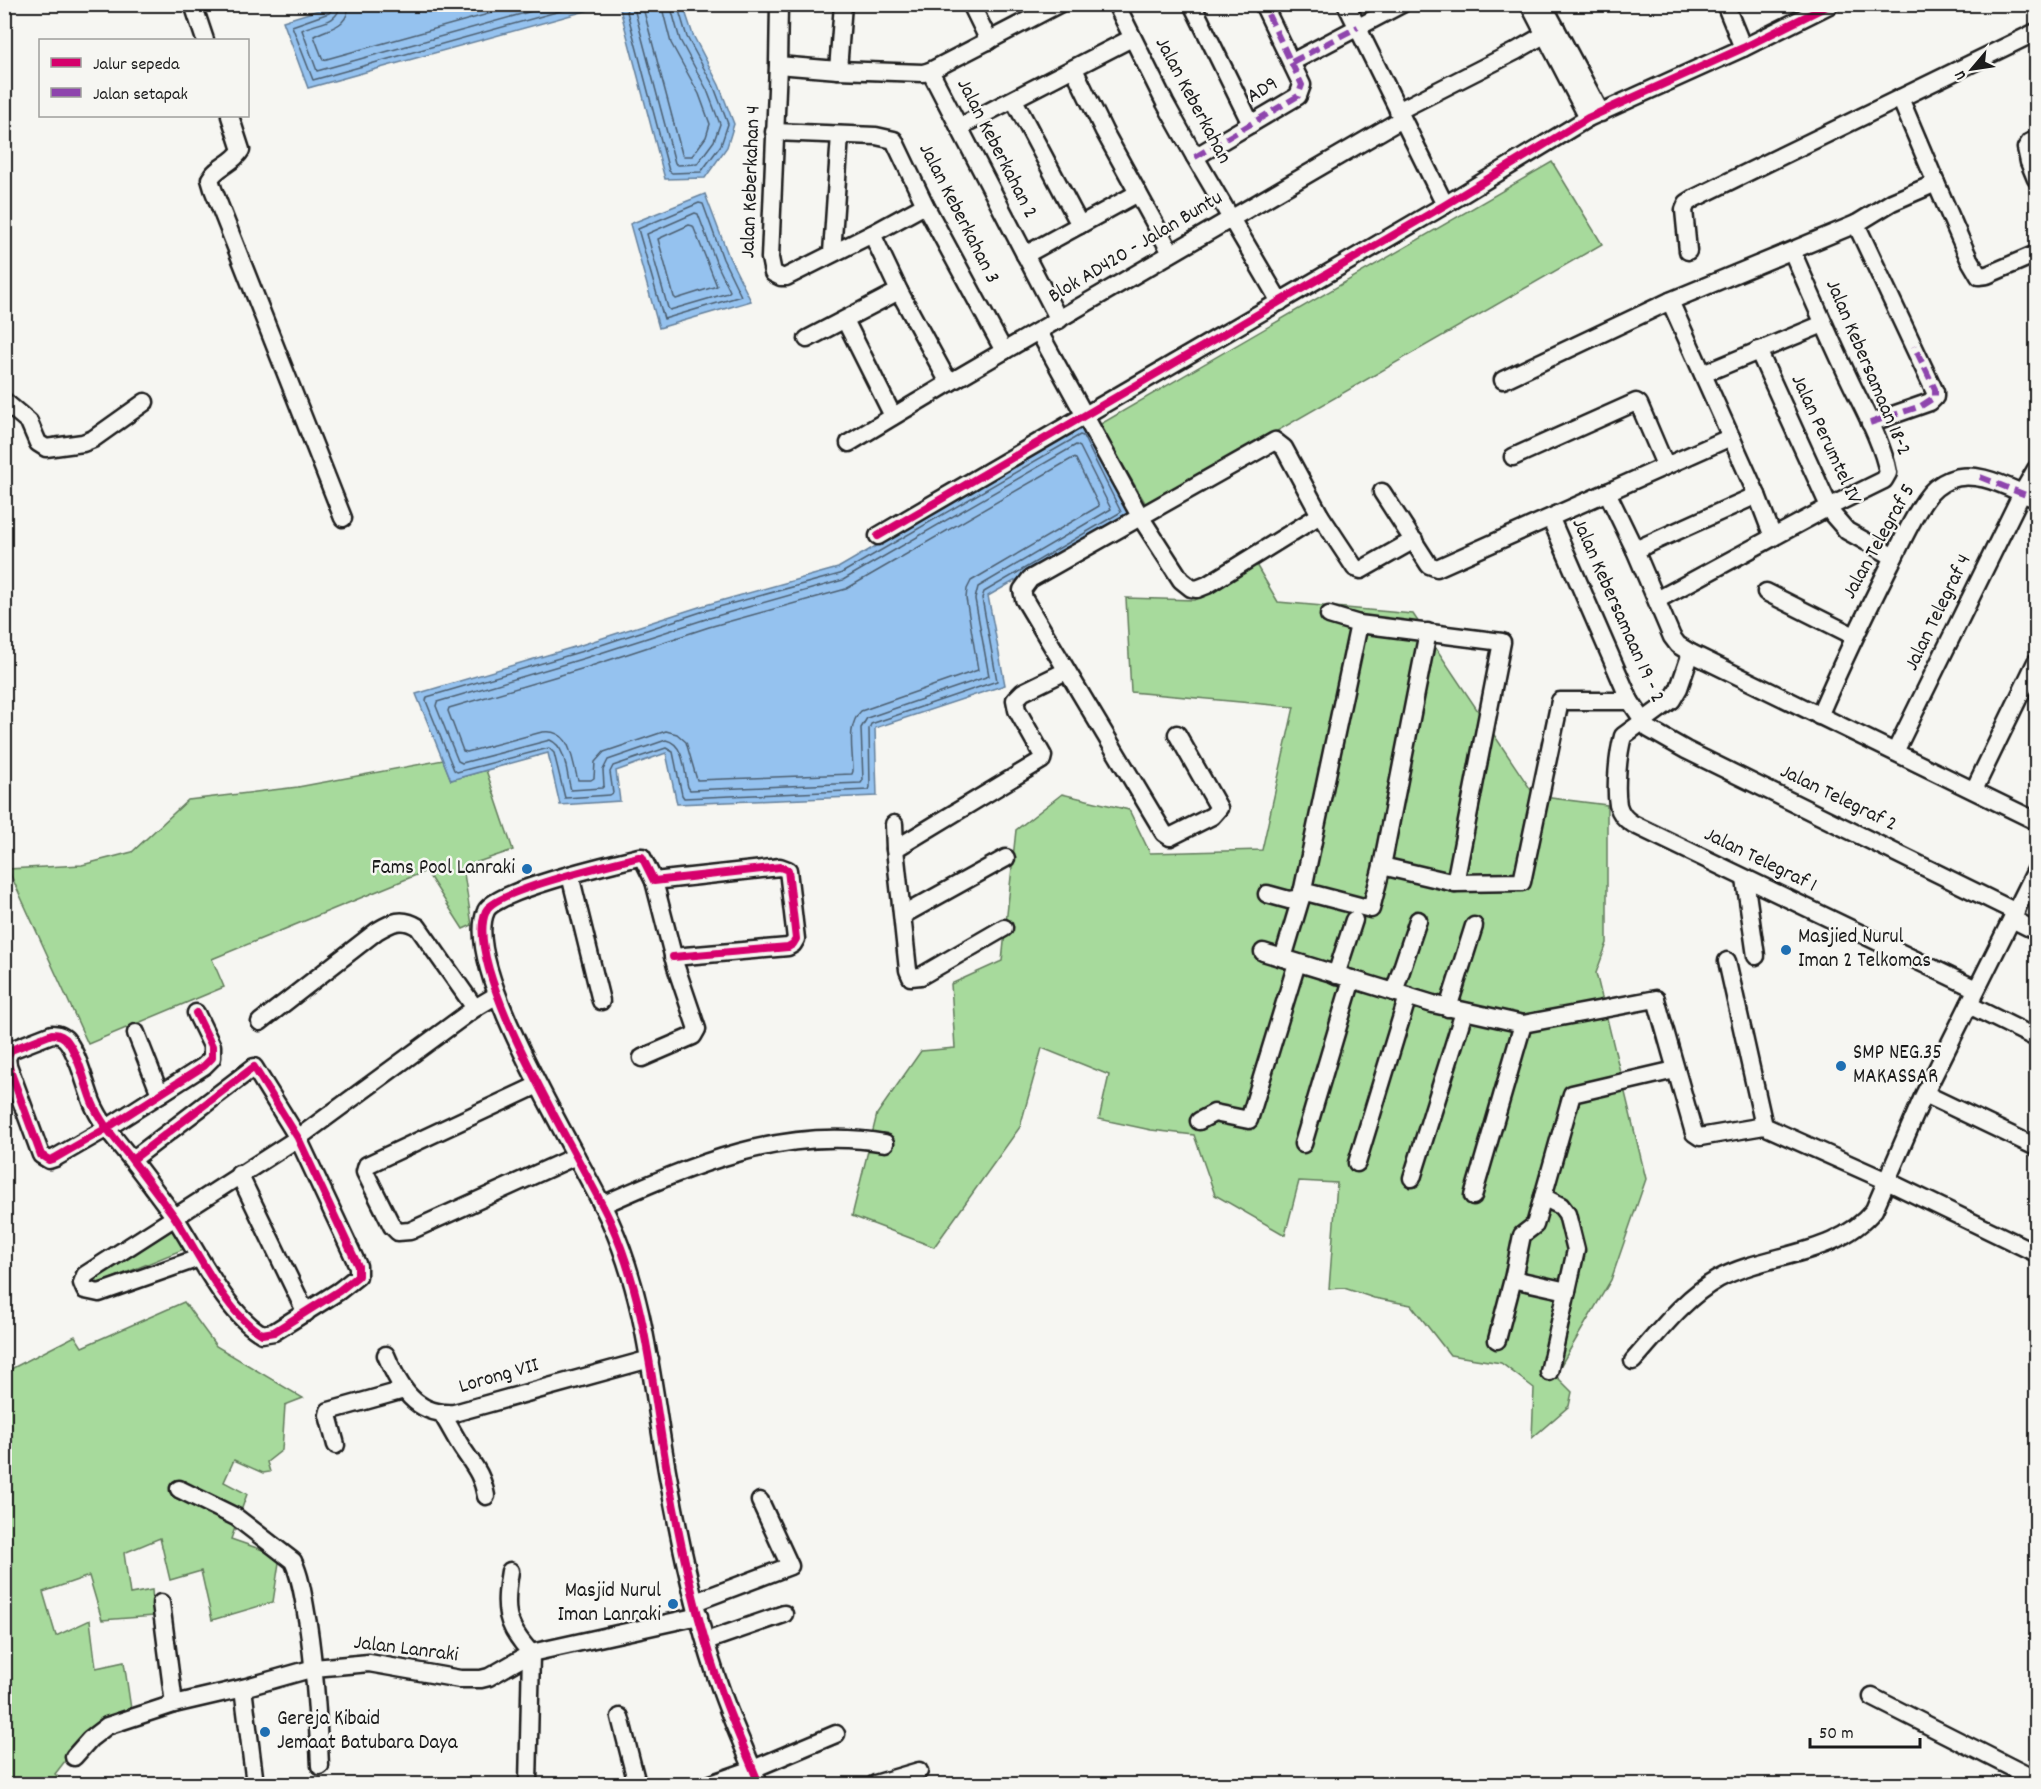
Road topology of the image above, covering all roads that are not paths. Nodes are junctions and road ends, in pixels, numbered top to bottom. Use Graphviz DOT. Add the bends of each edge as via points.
graph roads {
  1 [pos="193,4"];
  2 [pos="778,4"];
  3 [pos="843,4"];
  4 [pos="971,4"];
  5 [pos="1116,4"];
  6 [pos="1192,4"];
  7 [pos="1263,4"];
  8 [pos="1346,4"];
  9 [pos="1402,4"];
  10 [pos="1529,4"];
  11 [pos="1544,4"];
  12 [pos="1725,4"];
  13 [pos="1832,4"];
  14 [pos="1049,7"];
  15 [pos="1358,27"];
  16 [pos="1550,31"];
  17 [pos="2037,32"];
  18 [pos="1132,38"];
  19 [pos="205,39"];
  20 [pos="989,41"];
  21 [pos="1743,48"];
  22 [pos="1292,62"];
  23 [pos="778,65"];
  24 [pos="1074,69"];
  25 [pos="838,70"];
  26 [pos="930,71"];
  27 [pos="1900,98"];
  28 [pos="1014,100"];
  29 [pos="1398,110"];
  30 [pos="1595,116"];
  31 [pos="230,117"];
  32 [pos="1251,124"];
  33 [pos="959,127"];
  34 [pos="774,132"];
  35 [pos="840,135"];
  36 [pos="2037,140"];
  37 [pos="1195,157"];
  38 [pos="2037,179"];
  39 [pos="1936,183"];
  40 [pos="1138,193"];
  41 [pos="925,205"];
  42 [pos="1445,205"];
  43 [pos="1231,218"];
  44 [pos="1856,224"];
  45 [pos="1080,225"];
  46 [pos="872,234"];
  47 [pos="1688,251"];
  48 [pos="1792,251"];
  49 [pos="832,253"];
  50 [pos="1171,254"];
  51 [pos="2037,254"];
  52 [pos="1025,255"];
  53 [pos="899,291"];
  54 [pos="1670,301"];
  55 [pos="1280,302"];
  56 [pos="845,320"];
  57 [pos="1059,320"];
  58 [pos="1823,324"];
  59 [pos="1039,332"];
  60 [pos="807,339"];
  61 [pos="1758,350"];
  62 [pos="1004,351"];
  63 [pos="1702,374"];
  64 [pos="1503,380"];
  65 [pos="949,383"];
  66 [pos="4,401"];
  67 [pos="145,402"];
  68 [pos="893,416"];
  69 [pos="1085,416"];
  70 [pos="1870,423"];
  71 [pos="1731,436"];
  72 [pos="849,443"];
  73 [pos="1513,457"];
  74 [pos="1665,465"];
  75 [pos="2037,469"];
  76 [pos="1382,492"];
  77 [pos="1607,492"];
  78 [pos="1757,495"];
  79 [pos="2029,496"];
  80 [pos="1829,507"];
  81 [pos="1320,515"];
  82 [pos="343,518"];
  83 [pos="1141,518"];
  84 [pos="1551,519"];
  85 [pos="878,536"];
  86 [pos="1773,537"];
  87 [pos="1414,540"];
  88 [pos="1635,550"];
  89 [pos="1894,557"];
  90 [pos="1766,592"];
  91 [pos="1657,600"];
  92 [pos="1329,615"];
  93 [pos="1359,624"];
  94 [pos="1428,632"];
  95 [pos="1854,636"];
  96 [pos="1691,653"];
  97 [pos="2037,662"];
  98 [pos="1066,671"];
  99 [pos="1630,701"];
  100 [pos="1819,716"];
  101 [pos="1643,723"];
  102 [pos="1177,734"];
  103 [pos="1895,752"];
  104 [pos="1974,790"];
  105 [pos="2037,820"];
  106 [pos="894,824"];
  107 [pos="894,849"];
  108 [pos="1006,858"];
  109 [pos="1382,866"];
  110 [pos="2037,870"];
  111 [pos="570,875"];
  112 [pos="1745,879"];
  113 [pos="654,881"];
  114 [pos="1455,883"];
  115 [pos="1267,894"];
  116 [pos="1301,894"];
  117 [pos="903,915"];
  118 [pos="2014,915"];
  119 [pos="1354,920"];
  120 [pos="1418,920"];
  121 [pos="1474,926"];
  122 [pos="1004,928"];
  123 [pos="2037,930"];
  124 [pos="1263,952"];
  125 [pos="1756,956"];
  126 [pos="673,957"];
  127 [pos="1290,961"];
  128 [pos="1727,961"];
  129 [pos="1344,977"];
  130 [pos="1401,994"];
  131 [pos="497,995"];
  132 [pos="1973,997"];
  133 [pos="601,1001"];
  134 [pos="476,1008"];
  135 [pos="1456,1010"];
  136 [pos="196,1013"];
  137 [pos="260,1022"];
  138 [pos="1523,1024"];
  139 [pos="136,1033"];
  140 [pos="2037,1038"];
  141 [pos="642,1058"];
  142 [pos="1676,1070"];
  143 [pos="538,1085"];
  144 [pos="160,1094"];
  145 [pos="1925,1094"];
  146 [pos="1199,1121"];
  147 [pos="1764,1126"];
  148 [pos="107,1128"];
  149 [pos="298,1138"];
  150 [pos="885,1143"];
  151 [pos="1303,1144"];
  152 [pos="2037,1147"];
  153 [pos="576,1156"];
  154 [pos="132,1160"];
  155 [pos="1357,1163"];
  156 [pos="239,1174"];
  157 [pos="1412,1178"];
  158 [pos="1887,1181"];
  159 [pos="1473,1196"];
  160 [pos="1543,1197"];
  161 [pos="602,1205"];
  162 [pos="174,1217"];
  163 [pos="2037,1253"];
  164 [pos="199,1258"];
  165 [pos="1514,1279"];
  166 [pos="1567,1291"];
  167 [pos="306,1313"];
  168 [pos="1497,1340"];
  169 [pos="386,1355"];
  170 [pos="650,1359"];
  171 [pos="1633,1361"];
  172 [pos="1548,1372"];
  173 [pos="404,1390"];
  174 [pos="442,1414"];
  175 [pos="336,1445"];
  176 [pos="179,1490"];
  177 [pos="486,1496"];
  178 [pos="760,1501"];
  179 [pos="510,1571"];
  180 [pos="161,1603"];
  181 [pos="697,1609"];
  182 [pos="784,1614"];
  183 [pos="706,1641"];
  184 [pos="531,1653"];
  185 [pos="315,1668"];
  186 [pos="243,1688"];
  187 [pos="1872,1697"];
  188 [pos="174,1704"];
  189 [pos="620,1717"];
  190 [pos="836,1734"];
  191 [pos="74,1757"];
  192 [pos="320,1767"];
  193 [pos="919,1771"];
  194 [pos="756,1777"];
  195 [pos="2037,1780"];
  196 [pos="255,1785"];
  197 [pos="528,1785"];
  198 [pos="636,1785"];
  199 [pos="710,1785"];
  200 [pos="875,1785"];
  1 -- 19 [label="street"];
  2 -- 23 [label="street, Jalan Keberkahan 4"];
  3 -- 25 [label="street"];
  4 -- 20 [label="street"];
  5 -- 18 [label="street, Jalan Keberkahan"];
  6 -- 32 [label="street"];
  7 -- 22 [label="street, AD9"];
  8 -- 15 [label="street"];
  9 -- 15 [label="street"];
  10 -- 16 [label="street"];
  11 -- 16 [label="street"];
  12 -- 21 [label="street"];
  13 -- 21 [label="street"];
  14 -- 20 [label="street"];
  15 -- 22 [label="street"];
  15 -- 29 [label="street"];
  16 -- 29 [label="street, Blok AD420 - Jalan Buntu"];
  16 -- 30 [label="street"];
  17 -- 27 [label="street"];
  18 -- 24 [label="street"];
  18 -- 37 [label="street, Jalan Keberkahan"];
  20 -- 26 [label="street"];
  21 -- 30 [label="street"];
  22 -- 32 [label="street, AD9" via="1302,85 1298,96"];
  23 -- 25 [label="street, Jalan Keberkahan 2"];
  23 -- 34 [label="street, Jalan Keberkahan 4"];
  24 -- 28 [label="street"];
  24 -- 40 [label="street"];
  25 -- 26 [label="street, Jalan Keberkahan 2" via="915,74"];
  26 -- 33 [label="street, Jalan Keberkahan 2"];
  27 -- 39 [label="street"];
  27 -- 47 [label="street" via="1687,203 1684,214"];
  28 -- 33 [label="street"];
  28 -- 45 [label="street"];
  29 -- 42 [label="street"];
  29 -- 43 [label="street, Blok AD420 - Jalan Buntu"];
  30 -- 42 [label="street"];
  31 -- 82 [label="street" via="241,150 210,179"];
  32 -- 37 [label="street, AD9"];
  33 -- 52 [label="street, Jalan Keberkahan 2"];
  34 -- 35 [label="street, Jalan Keberkahan 3"];
  34 -- 49 [label="street, Jalan Keberkahan 4" via="772,271 783,278"];
  35 -- 41 [label="street, Jalan Keberkahan 3" via="894,140"];
  35 -- 49 [label="street"];
  36 -- 38 [label="street" via="2026,148"];
  37 -- 43 [label="street, Jalan Keberkahan"];
  39 -- 44 [label="street" via="1892,202"];
  39 -- 51 [label="street" via="1979,276"];
  40 -- 45 [label="street"];
  40 -- 50 [label="street"];
  41 -- 46 [label="street, Jalan Keberkahan 4"];
  41 -- 62 [label="street, Jalan Keberkahan 3"];
  42 -- 55 [label="street"];
  43 -- 50 [label="street, Blok AD420 - Jalan Buntu"];
  43 -- 55 [label="street, Jalan Keberkahan"];
  44 -- 48 [label="street"];
  44 -- 70 [label="street" via="1935,392 1930,402"];
  45 -- 52 [label="street"];
  46 -- 49 [label="street, Jalan Keberkahan 4"];
  46 -- 53 [label="street"];
  48 -- 54 [label="street"];
  48 -- 58 [label="street, Jalan Kebersamaan 18-2"];
  50 -- 57 [label="street, Blok AD420 - Jalan Buntu"];
  52 -- 57 [label="street, Jalan Keberkahan 2"];
  53 -- 56 [label="street"];
  53 -- 65 [label="street"];
  54 -- 63 [label="street"];
  54 -- 64 [label="street"];
  55 -- 69 [label="street"];
  56 -- 60 [label="street"];
  56 -- 68 [label="street"];
  57 -- 59 [label="street, Blok AD420 - Jalan Buntu"];
  58 -- 61 [label="street"];
  58 -- 70 [label="street, Jalan Kebersamaan 18-2"];
  59 -- 62 [label="street, Blok AD420 - Jalan Buntu"];
  59 -- 69 [label="street"];
  61 -- 63 [label="street"];
  61 -- 80 [label="street, Jalan Perumtel IV"];
  62 -- 65 [label="street, Blok AD420 - Jalan Buntu"];
  63 -- 71 [label="street"];
  65 -- 68 [label="street, Blok AD420 - Jalan Buntu"];
  66 -- 67 [label="street" via="29,422 38,443 46,448 93,439"];
  68 -- 72 [label="street, Blok AD420 - Jalan Buntu"];
  69 -- 83 [label="street"];
  69 -- 85 [label="street"];
  70 -- 80 [label="street, Jalan Kebersamaan 18-2" via="1886,465 1886,478"];
  71 -- 74 [label="street"];
  71 -- 78 [label="street"];
  73 -- 74 [label="street" via="1636,402"];
  74 -- 77 [label="street"];
  75 -- 79 [label="street, Jalan Telegraf 4"];
  76 -- 87 [label="street"];
  77 -- 84 [label="street"];
  77 -- 88 [label="street"];
  78 -- 86 [label="street"];
  78 -- 88 [label="street"];
  79 -- 89 [label="street, Jalan Telegraf 5" via="1980,477 1950,480 1935,488 1924,501"];
  79 -- 103 [label="street, Jalan Telegraf 4"];
  80 -- 86 [label="street"];
  80 -- 89 [label="street, Jalan Perumtel IV" via="1847,531"];
  81 -- 83 [label="street" via="1197,589 1181,580"];
  81 -- 83 [label="street" via="1284,448 1275,441"];
  81 -- 87 [label="street" via="1358,570"];
  83 -- 98 [label="street" via="1024,585 1024,599"];
  84 -- 87 [label="street" via="1437,568 1429,566"];
  84 -- 99 [label="street, Jalan Kebersamaan 19 - 2"];
  86 -- 91 [label="street"];
  88 -- 91 [label="street"];
  89 -- 95 [label="street, Jalan Telegraf 5"];
  90 -- 95 [label="street"];
  91 -- 96 [label="street" via="1672,637"];
  92 -- 93 [label="street"];
  93 -- 94 [label="street"];
  93 -- 116 [label="street"];
  94 -- 109 [label="street"];
  94 -- 114 [label="street" via="1502,642"];
  95 -- 100 [label="street, Jalan Telegraf 5"];
  96 -- 100 [label="street"];
  96 -- 101 [label="street" via="1672,700"];
  97 -- 104 [label="street"];
  98 -- 102 [label="street" via="1170,837 1212,816 1219,808"];
  98 -- 107 [label="street" via="1015,700 1042,760"];
  99 -- 101 [label="street, Jalan Kebersamaan 19 - 2"];
  99 -- 114 [label="street" via="1560,701 1522,882"];
  100 -- 103 [label="street"];
  101 -- 112 [label="street, Jalan Telegraf 1" via="1626,731 1619,752 1618,805 1623,816"];
  101 -- 118 [label="street, Jalan Telegraf 2" via="1658,736"];
  103 -- 104 [label="street"];
  104 -- 105 [label="street"];
  106 -- 107 [label="street"];
  107 -- 117 [label="street"];
  108 -- 117 [label="street"];
  109 -- 114 [label="street"];
  109 -- 116 [label="street" via="1371,909"];
  110 -- 118 [label="street"];
  111 -- 113 [label="street" via="642,857"];
  111 -- 131 [label="street" via="504,897 486,910 485,954"];
  111 -- 133 [label="street"];
  112 -- 125 [label="street"];
  112 -- 132 [label="street, Jalan Telegraf 1"];
  113 -- 126 [label="street"];
  113 -- 126 [label="street" via="780,867 789,873 796,939 793,944"];
  115 -- 116 [label="street" via="1289,900"];
  116 -- 127 [label="street"];
  117 -- 122 [label="street" via="908,970 914,978"];
  118 -- 123 [label="street, Jalan Telegraf 2"];
  118 -- 132 [label="street"];
  119 -- 129 [label="street"];
  120 -- 130 [label="street"];
  121 -- 135 [label="street"];
  124 -- 127 [label="street"];
  126 -- 141 [label="street" via="697,1033"];
  127 -- 129 [label="street"];
  127 -- 146 [label="street" via="1249,1120 1214,1113"];
  128 -- 147 [label="street"];
  129 -- 130 [label="street"];
  129 -- 151 [label="street"];
  130 -- 135 [label="street"];
  130 -- 155 [label="street"];
  131 -- 134 [label="street"];
  131 -- 143 [label="street"];
  132 -- 140 [label="street, Jalan Telegraf 1"];
  132 -- 145 [label="street"];
  134 -- 137 [label="street" via="418,927 402,920 377,931"];
  134 -- 149 [label="street"];
  135 -- 138 [label="street"];
  135 -- 157 [label="street"];
  136 -- 144 [label="street" via="212,1046 212,1058"];
  138 -- 142 [label="street" via="1656,999"];
  138 -- 159 [label="street"];
  139 -- 144 [label="street"];
  142 -- 147 [label="street" via="1694,1133 1700,1137"];
  142 -- 160 [label="street" via="1572,1094"];
  143 -- 153 [label="street"];
  143 -- 153 [label="street" via="367,1165 365,1172 392,1226 398,1232 410,1231"];
  144 -- 148 [label="street"];
  145 -- 152 [label="street"];
  145 -- 158 [label="street"];
  147 -- 158 [label="street"];
  148 -- 148 [label="street" via="64,1037 52,1034 11,1050 8,1065 44,1159 55,1158"];
  148 -- 154 [label="street"];
  149 -- 154 [label="street" via="254,1067"];
  149 -- 156 [label="street"];
  149 -- 167 [label="street" via="359,1271 352,1282"];
  150 -- 161 [label="street" via="847,1138 771,1144 686,1169"];
  153 -- 161 [label="street"];
  154 -- 162 [label="street"];
  156 -- 162 [label="street"];
  156 -- 167 [label="street"];
  158 -- 163 [label="street"];
  158 -- 171 [label="street" via="1874,1210 1858,1228 1819,1247 1720,1278 1699,1291"];
  160 -- 165 [label="street" via="1535,1225 1522,1235"];
  160 -- 166 [label="street" via="1561,1206 1572,1229 1576,1250"];
  161 -- 170 [label="street" via="630,1271"];
  162 -- 164 [label="street"];
  162 -- 164 [label="street" via="85,1275 85,1290 99,1293"];
  164 -- 167 [label="street" via="246,1323 262,1334 274,1332"];
  165 -- 166 [label="street"];
  165 -- 168 [label="street"];
  166 -- 172 [label="street"];
  169 -- 173 [label="street, Lorong VII"];
  170 -- 174 [label="street, Lorong VII"];
  170 -- 181 [label="street" via="668,1475"];
  173 -- 174 [label="street, Lorong VII" via="426,1408"];
  173 -- 175 [label="street" via="329,1411"];
  174 -- 177 [label="street" via="479,1472"];
  176 -- 185 [label="street" via="236,1517 293,1561"];
  178 -- 181 [label="street, Jalan Lanraki" via="790,1566"];
  179 -- 184 [label="street" via="507,1614"];
  180 -- 188 [label="street"];
  181 -- 183 [label="street"];
  181 -- 184 [label="street, Jalan Lanraki"];
  182 -- 183 [label="street"];
  183 -- 194 [label="street"];
  184 -- 185 [label="street, Jalan Lanraki" via="481,1679 369,1664"];
  184 -- 197 [label="street"];
  185 -- 186 [label="street, Jalan Lanraki"];
  185 -- 192 [label="street"];
  186 -- 188 [label="street, Jalan Lanraki"];
  186 -- 196 [label="street"];
  187 -- 195 [label="street"];
  188 -- 191 [label="street, Jalan Lanraki" via="106,1726"];
  189 -- 198 [label="street"];
  190 -- 194 [label="street"];
  193 -- 200 [label="street"];
  194 -- 199 [label="street"];
}
